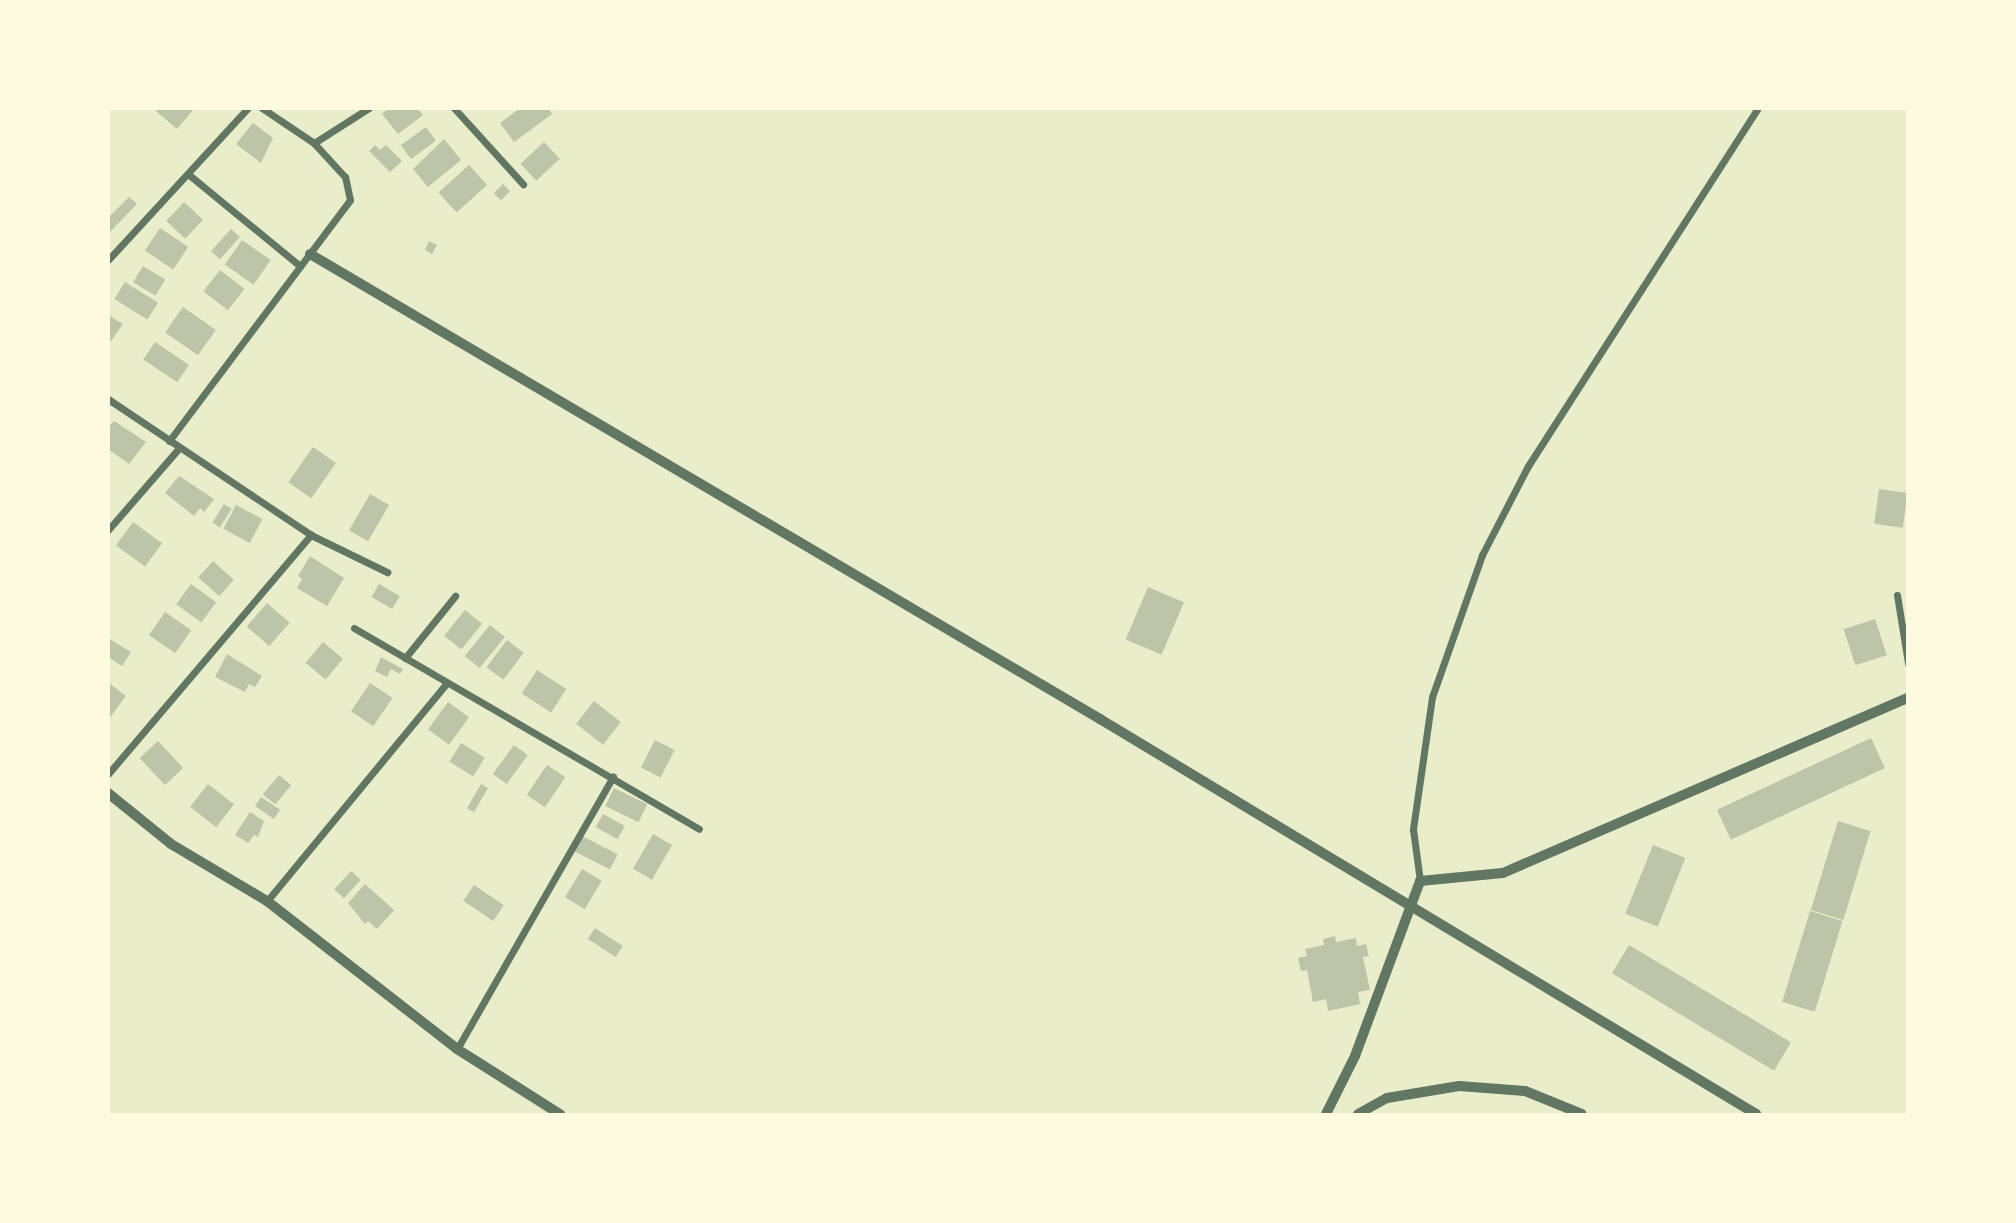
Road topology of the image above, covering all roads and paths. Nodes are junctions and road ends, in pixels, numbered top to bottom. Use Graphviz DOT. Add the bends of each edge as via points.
graph roads {
  1 [pos="248,108"];
  2 [pos="262,108"];
  3 [pos="369,108"];
  4 [pos="454,108"];
  5 [pos="1758,108"];
  6 [pos="314,143"];
  7 [pos="188,174"];
  8 [pos="523,184"];
  9 [pos="310,254"];
  10 [pos="108,260"];
  11 [pos="300,266"];
  12 [pos="108,398"];
  13 [pos="169,441"];
  14 [pos="179,448"];
  15 [pos="108,530"];
  16 [pos="311,535"];
  17 [pos="387,572"];
  18 [pos="1896,595"];
  19 [pos="456,596"];
  20 [pos="354,628"];
  21 [pos="405,658"];
  22 [pos="1908,663"];
  23 [pos="446,684"];
  24 [pos="1908,698"];
  25 [pos="108,774"];
  26 [pos="613,777"];
  27 [pos="108,793"];
  28 [pos="699,829"];
  29 [pos="1420,881"];
  30 [pos="267,901"];
  31 [pos="1410,909"];
  32 [pos="457,1049"];
  33 [pos="560,1115"];
  34 [pos="1326,1115"];
  35 [pos="1358,1115"];
  36 [pos="1582,1115"];
  37 [pos="1756,1115"];
  1 -- 7 [label="street"];
  2 -- 6 [label="street"];
  3 -- 6 [label="street"];
  4 -- 8 [label="street"];
  5 -- 29 [label="street" via="1528,466 1482,555 1432,697 1413,829"];
  6 -- 9 [label="street" via="345,177 350,200"];
  7 -- 10 [label="street"];
  7 -- 11 [label="street"];
  9 -- 11 [label="street"];
  9 -- 31 [label="street" via="1101,719"];
  11 -- 13 [label="street"];
  12 -- 13 [label="street"];
  13 -- 14 [label="street"];
  14 -- 15 [label="street"];
  14 -- 16 [label="street"];
  16 -- 17 [label="street"];
  16 -- 25 [label="street"];
  18 -- 22 [label="street"];
  19 -- 21 [label="street"];
  20 -- 21 [label="street"];
  21 -- 23 [label="street"];
  23 -- 26 [label="street"];
  23 -- 30 [label="street"];
  24 -- 29 [label="street" via="1503,873"];
  26 -- 28 [label="street"];
  26 -- 32 [label="street"];
  27 -- 30 [label="street" via="171,844"];
  29 -- 31 [label="street"];
  30 -- 32 [label="street"];
  31 -- 34 [label="street" via="1355,1056"];
  31 -- 37 [label="street"];
  32 -- 33 [label="street"];
  35 -- 36 [label="street" via="1387,1098 1459,1086 1525,1091"];
}
